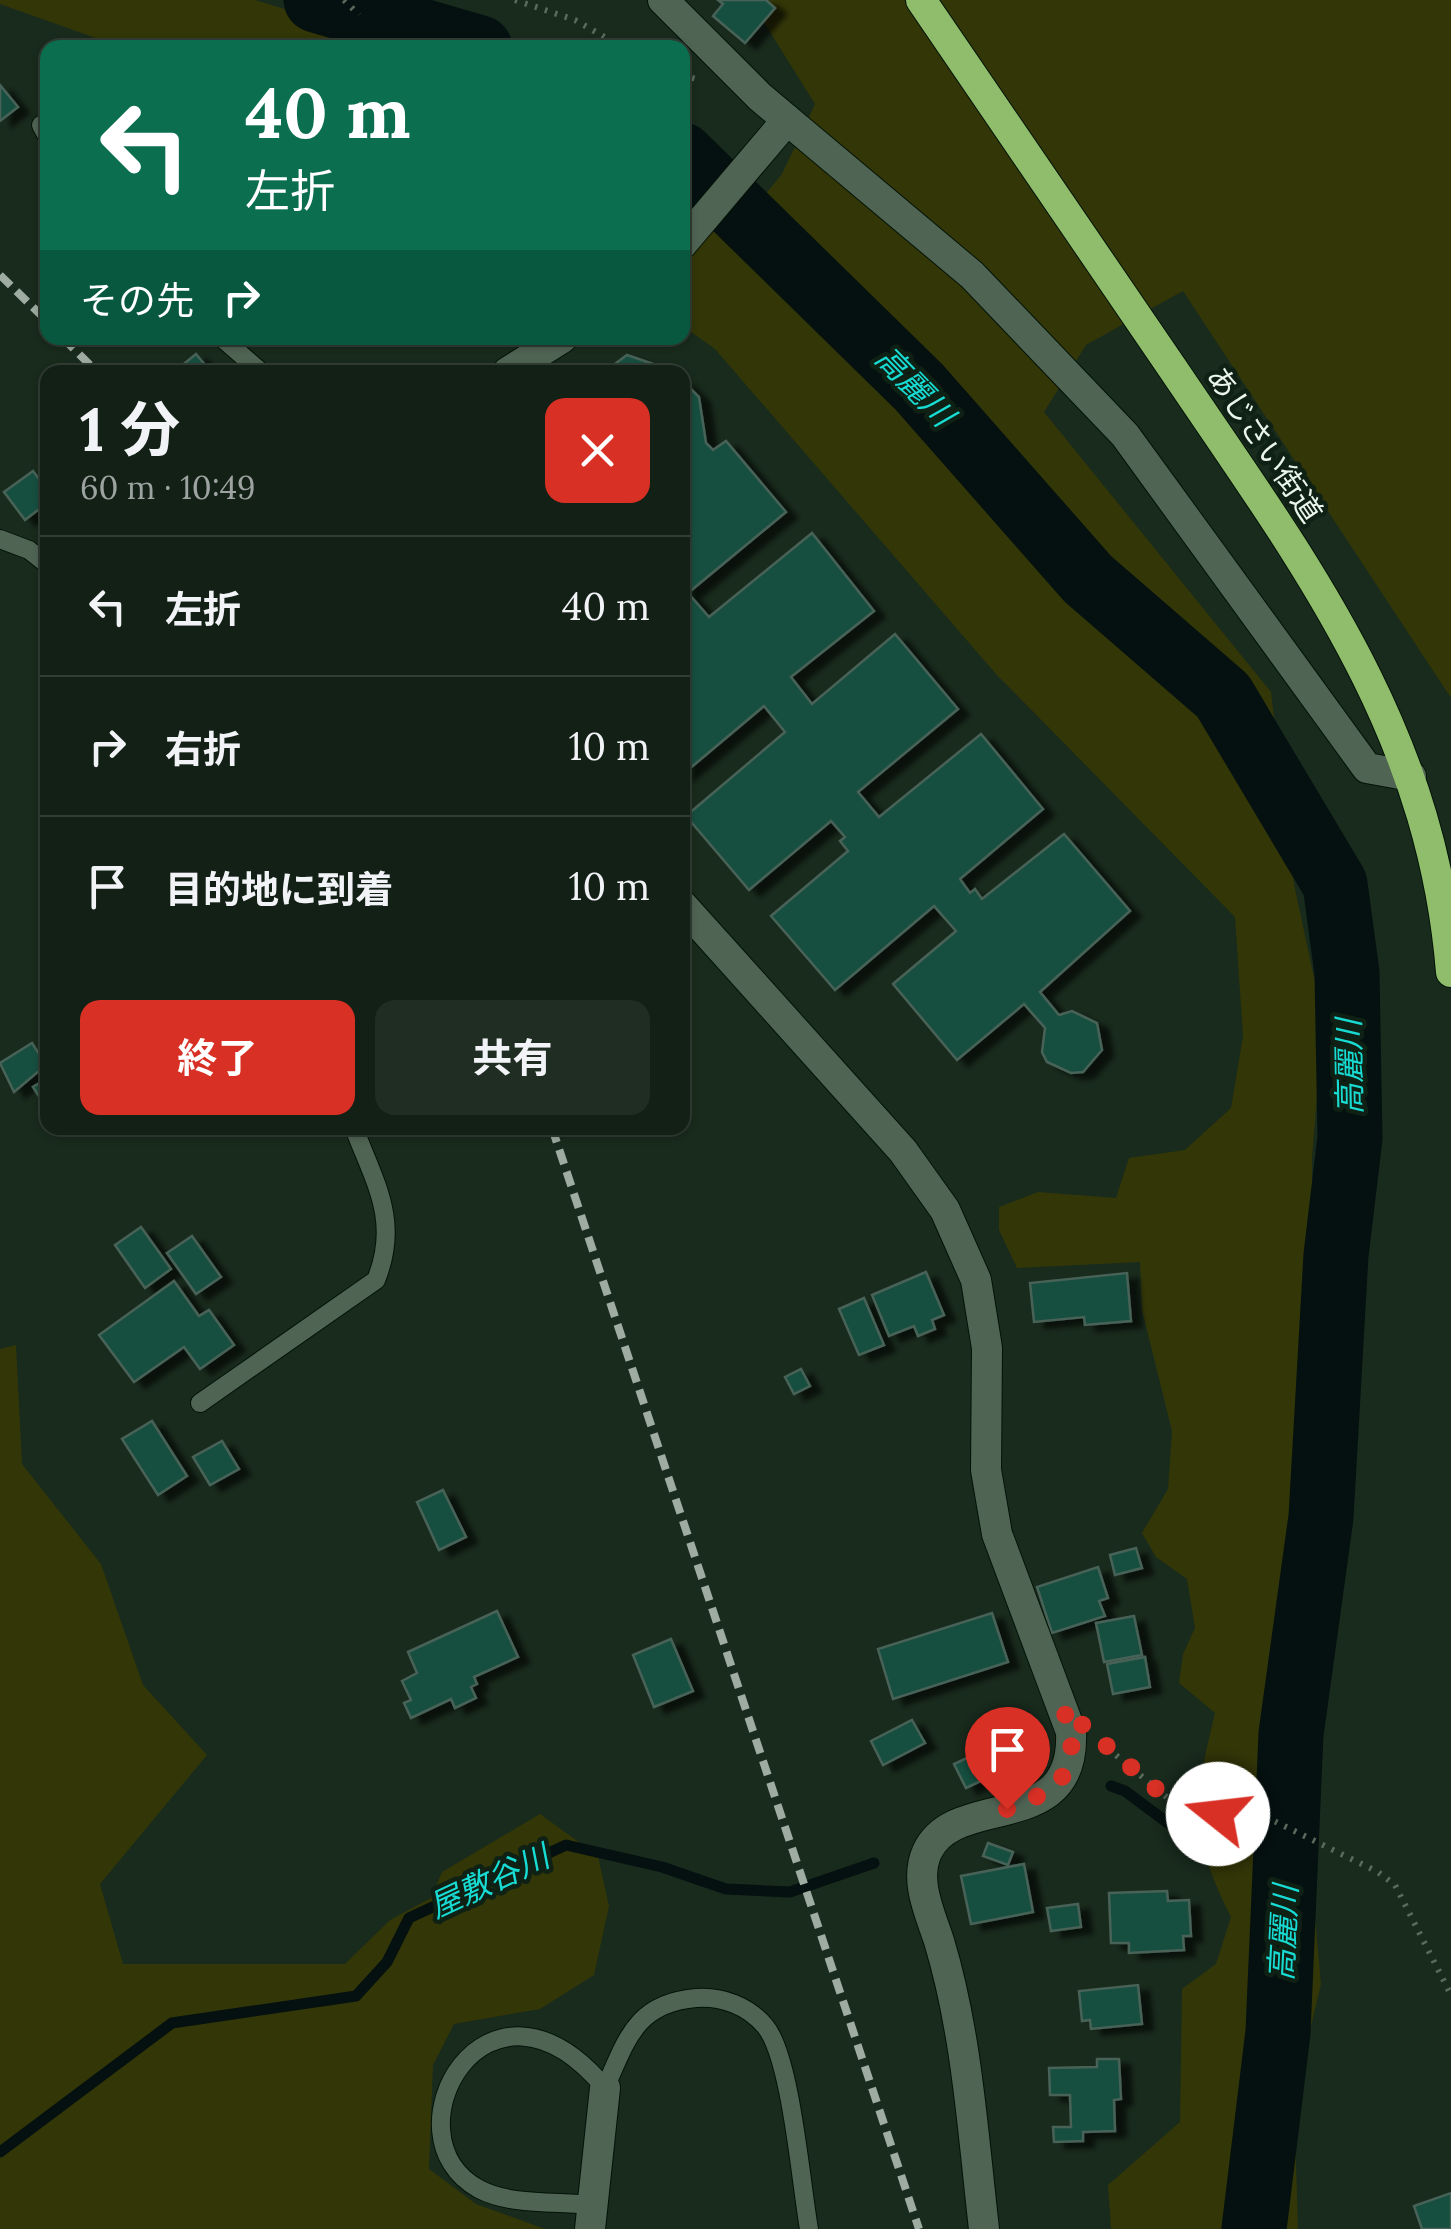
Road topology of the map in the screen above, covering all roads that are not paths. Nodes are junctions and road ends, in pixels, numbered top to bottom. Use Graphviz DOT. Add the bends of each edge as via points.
graph roads {
  1 [pos="663,0"];
  2 [pos="921,0"];
  3 [pos="787,120"];
  4 [pos="690,235"];
  5 [pos="230,345"];
  6 [pos="551,345"];
  7 [pos="253,365"];
  8 [pos="519,365"];
  9 [pos="0,539"];
  10 [pos="40,559"];
  11 [pos="1411,776"];
  12 [pos="690,914"];
  13 [pos="1451,972"];
  14 [pos="354,1135"];
  15 [pos="200,1403"];
  16 [pos="605,2088"];
  17 [pos="591,2217"];
  18 [pos="809,2229"];
  19 [pos="984,2229"];
  1 -- 3 [label="street"];
  2 -- 11 [label="highway, あじさい街道" via="1325,596 1373,682"];
  3 -- 4 [label="street"];
  3 -- 11 [label="street" via="972,275 1082,386 1125,435 1367,768"];
  5 -- 7 [label="lane"];
  6 -- 8 [label="street"];
  9 -- 10 [label="lane"];
  11 -- 13 [label="highway, あじさい街道" via="1434,849"];
  12 -- 19 [label="street" via="903,1151 944,1210 976,1280 984,1331 986,1470 998,1534 1063,1708 1072,1750 1057,1786 942,1832 923,1869 967,2080"];
  14 -- 15 [label="lane" via="387,1215 388,1251 376,1280"];
  16 -- 17 [label="street"];
  16 -- 17 [label="lane" via="568,2051 525,2035 499,2038 469,2054 444,2089 442,2132 455,2170 480,2190"];
  16 -- 18 [label="lane" via="632,2028 667,2001 738,2004 766,2027 780,2056"];
}
